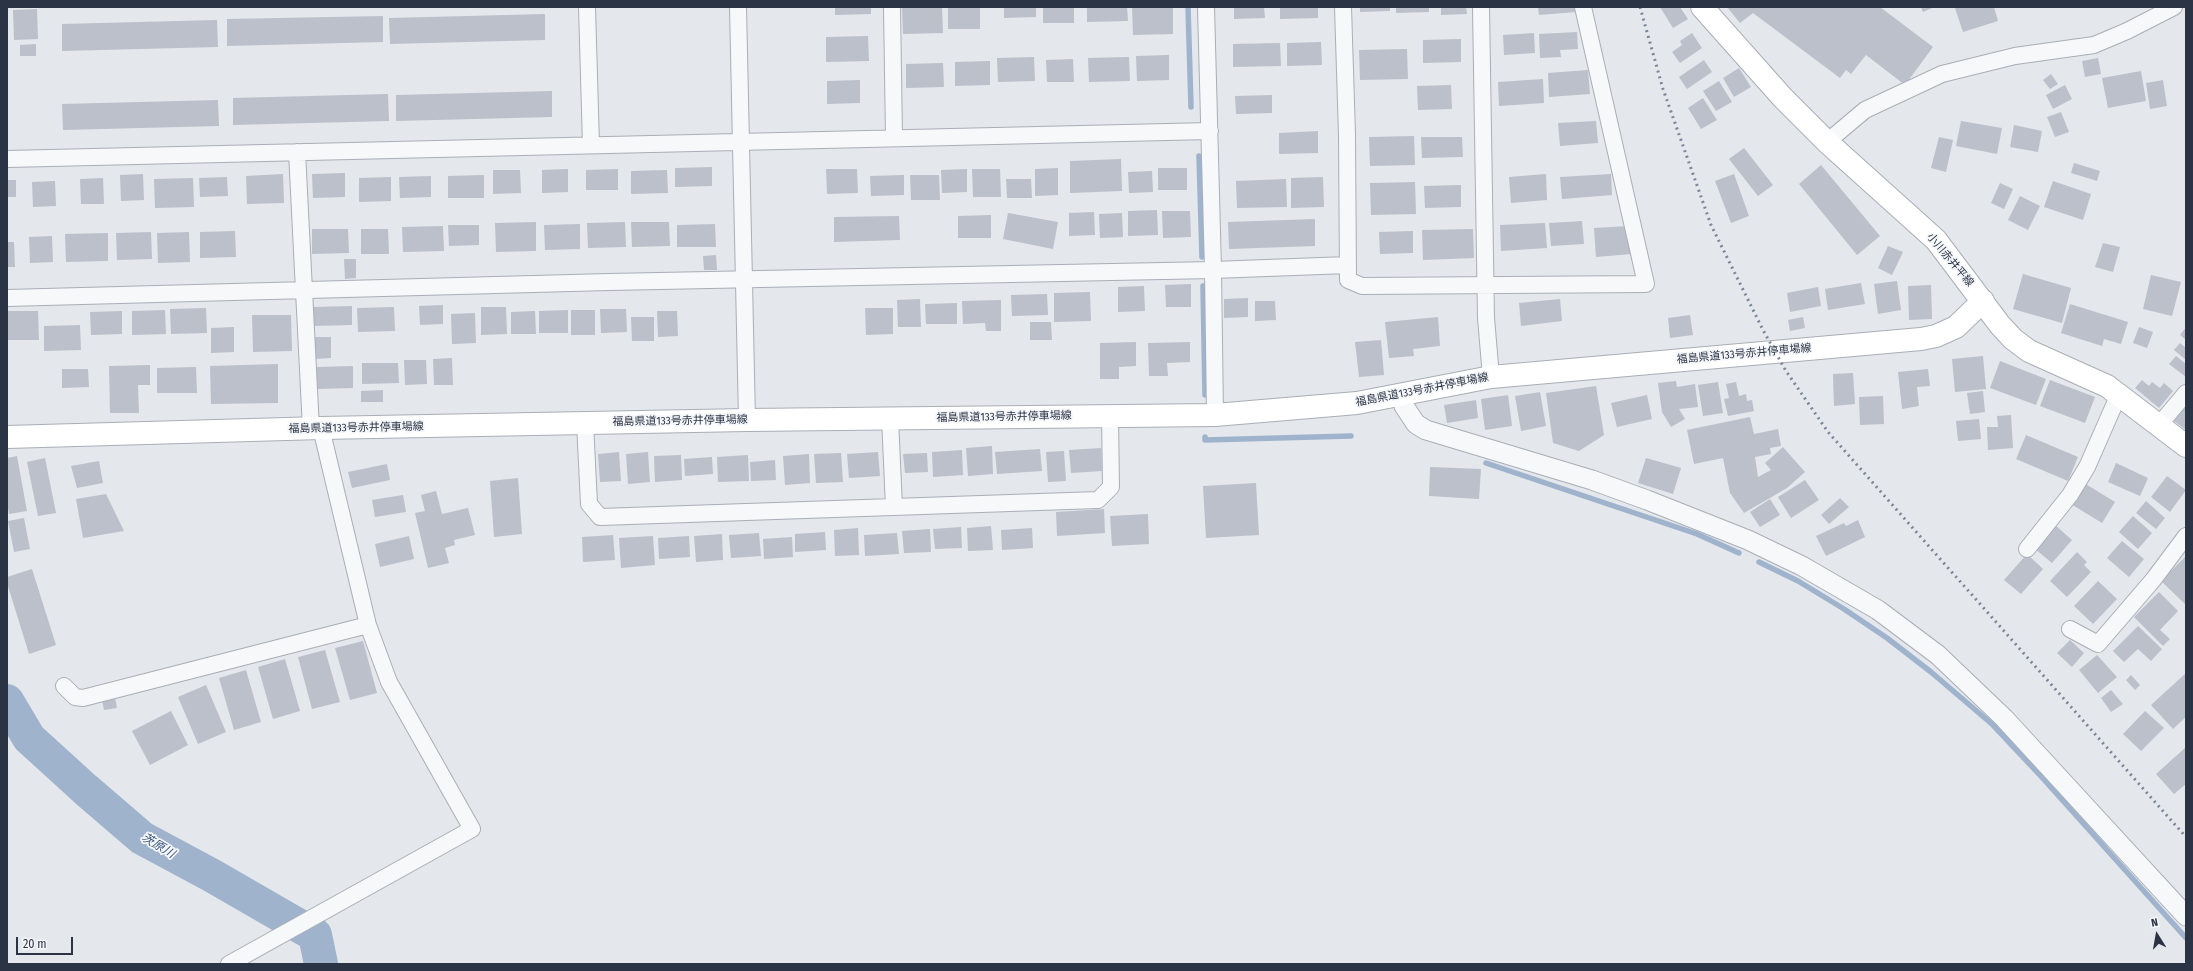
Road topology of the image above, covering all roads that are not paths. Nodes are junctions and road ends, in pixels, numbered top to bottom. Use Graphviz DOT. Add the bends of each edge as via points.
graph roads {
  1 [pos="587,7"];
  2 [pos="738,7"];
  3 [pos="892,7"];
  4 [pos="1206,7"];
  5 [pos="1343,7"];
  6 [pos="1481,7"];
  7 [pos="1583,7"];
  8 [pos="1702,7"];
  9 [pos="2174,7"];
  10 [pos="1210,131"];
  11 [pos="894,138"];
  12 [pos="741,142"];
  13 [pos="1827,142"];
  14 [pos="591,145"];
  15 [pos="297,152"];
  16 [pos="7,159"];
  17 [pos="1348,265"];
  18 [pos="1213,270"];
  19 [pos="744,280"];
  20 [pos="1486,285"];
  21 [pos="304,290"];
  22 [pos="7,298"];
  23 [pos="1983,300"];
  24 [pos="1491,376"];
  25 [pos="2186,393"];
  26 [pos="2118,394"];
  27 [pos="1402,396"];
  28 [pos="1215,414"];
  29 [pos="1110,416"];
  30 [pos="890,418"];
  31 [pos="747,420"];
  32 [pos="585,423"];
  33 [pos="2159,426"];
  34 [pos="316,428"];
  35 [pos="8,435"];
  36 [pos="2186,446"];
  37 [pos="894,507"];
  38 [pos="2186,536"];
  39 [pos="2027,549"];
  40 [pos="368,625"];
  41 [pos="2070,629"];
  42 [pos="64,686"];
  43 [pos="2186,916"];
  44 [pos="229,964"];
  1 -- 14 [label="street"];
  2 -- 12 [label="street"];
  3 -- 11 [label="street"];
  4 -- 10 [label="street"];
  5 -- 17 [label="street"];
  6 -- 20 [label="street"];
  7 -- 20 [label="street" via="1646,284"];
  8 -- 13 [label="main road, 小川赤井平線" via="1783,98"];
  9 -- 13 [label="street" via="2094,45 2015,56 1942,74 1865,110"];
  10 -- 11 [label="street"];
  10 -- 18 [label="street"];
  11 -- 12 [label="street"];
  12 -- 14 [label="street"];
  12 -- 19 [label="street"];
  13 -- 23 [label="main road, 小川赤井平線" via="1936,240"];
  14 -- 15 [label="street"];
  15 -- 16 [label="street"];
  15 -- 21 [label="street"];
  17 -- 18 [label="street"];
  17 -- 20 [label="street" via="1348,280 1362,286"];
  18 -- 19 [label="street"];
  18 -- 28 [label="street"];
  19 -- 21 [label="street"];
  19 -- 31 [label="street"];
  20 -- 24 [label="street"];
  21 -- 22 [label="street"];
  21 -- 34 [label="street"];
  23 -- 24 [label="main road, 福島県道133号赤井停車場線" via="1956,327 1936,336 1921,339"];
  23 -- 26 [label="main road, 小川赤井平線" via="2000,325 2030,351 2096,380"];
  24 -- 27 [label="main road, 福島県道133号赤井停車場線"];
  25 -- 33 [label="street"];
  26 -- 33 [label="main road, 小川赤井平線"];
  26 -- 39 [label="street" via="2087,468 2070,495"];
  27 -- 28 [label="main road, 福島県道133号赤井停車場線" via="1357,403"];
  27 -- 43 [label="street" via="1404,406 1416,424 1426,430 1592,480 1748,540 1815,573 1878,610 1938,655 2004,718"];
  28 -- 29 [label="main road, 福島県道133号赤井停車場線"];
  29 -- 30 [label="main road, 福島県道133号赤井停車場線"];
  29 -- 37 [label="street" via="1111,487 1098,500"];
  30 -- 31 [label="main road, 福島県道133号赤井停車場線"];
  30 -- 37 [label="street"];
  31 -- 32 [label="main road, 福島県道133号赤井停車場線"];
  32 -- 34 [label="main road, 福島県道133号赤井停車場線"];
  32 -- 37 [label="street" via="589,504 600,517"];
  33 -- 36 [label="main road, 小川赤井平線"];
  34 -- 35 [label="main road, 福島県道133号赤井停車場線"];
  34 -- 40 [label="street"];
  38 -- 41 [label="street" via="2153,580 2098,644"];
  40 -- 42 [label="street" via="83,698 75,698"];
  40 -- 44 [label="street" via="389,682 472,829"];
}
